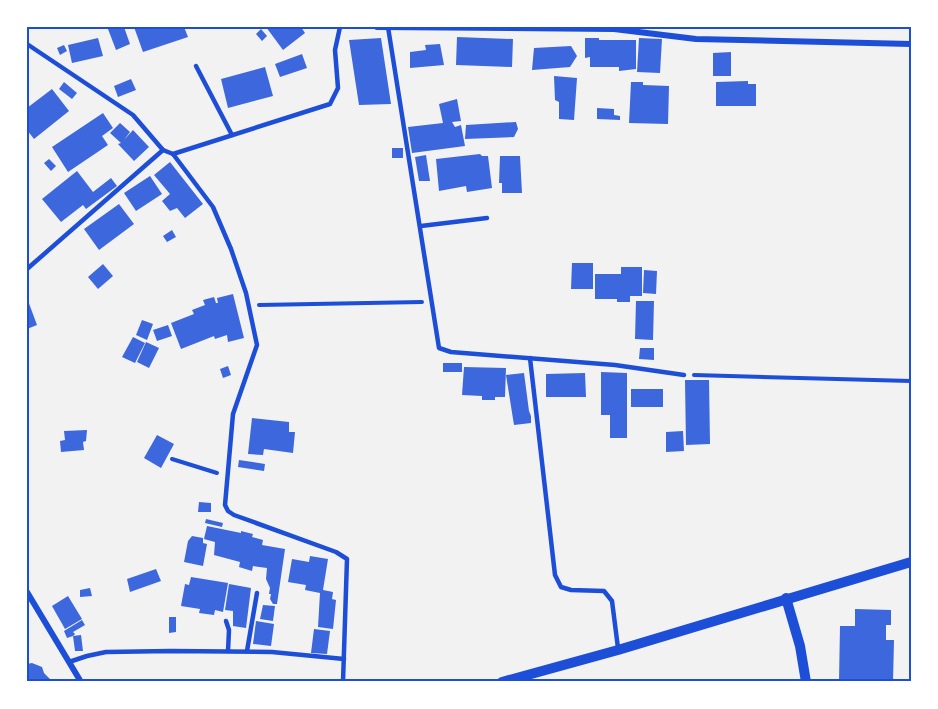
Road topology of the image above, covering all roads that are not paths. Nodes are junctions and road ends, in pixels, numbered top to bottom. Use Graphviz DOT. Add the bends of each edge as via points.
graph roads {
  1 [pos="340,27"];
  2 [pos="377,27"];
  3 [pos="388,28"];
  4 [pos="614,28"];
  5 [pos="27,44"];
  6 [pos="911,44"];
  7 [pos="196,66"];
  8 [pos="232,135"];
  9 [pos="163,150"];
  10 [pos="173,154"];
  11 [pos="487,218"];
  12 [pos="421,226"];
  13 [pos="27,269"];
  14 [pos="530,358"];
  15 [pos="684,375"];
  16 [pos="911,562"];
  17 [pos="27,592"];
  18 [pos="257,593"];
  19 [pos="786,598"];
  20 [pos="226,621"];
  21 [pos="618,650"];
  22 [pos="228,651"];
  23 [pos="247,651"];
  24 [pos="344,659"];
  25 [pos="69,662"];
  26 [pos="81,682"];
  27 [pos="344,682"];
  28 [pos="502,682"];
  29 [pos="806,682"];
  1 -- 8 [label="lane" via="335,50 338,88 330,104"];
  2 -- 3 [label="street"];
  3 -- 4 [label="street"];
  3 -- 12 [label="lane"];
  4 -- 6 [label="street" via="696,39"];
  5 -- 9 [label="lane" via="133,115"];
  7 -- 8 [label="lane"];
  8 -- 10 [label="lane"];
  9 -- 10 [label="lane"];
  9 -- 13 [label="lane"];
  10 -- 24 [label="lane" via="213,207 249,305 257,345 233,414 225,505 228,511 269,530 347,559"];
  11 -- 12 [label="lane"];
  12 -- 14 [label="lane" via="439,348"];
  14 -- 15 [label="lane"];
  14 -- 21 [label="lane" via="555,575 561,587 604,591 612,601"];
  16 -- 19 [label="street"];
  17 -- 25 [label="street"];
  18 -- 23 [label="lane"];
  19 -- 21 [label="street"];
  19 -- 29 [label="street"];
  20 -- 22 [label="lane"];
  21 -- 28 [label="street"];
  22 -- 23 [label="lane"];
  22 -- 25 [label="lane" via="106,652"];
  23 -- 24 [label="lane"];
  24 -- 27 [label="lane"];
  25 -- 26 [label="street"];
}
